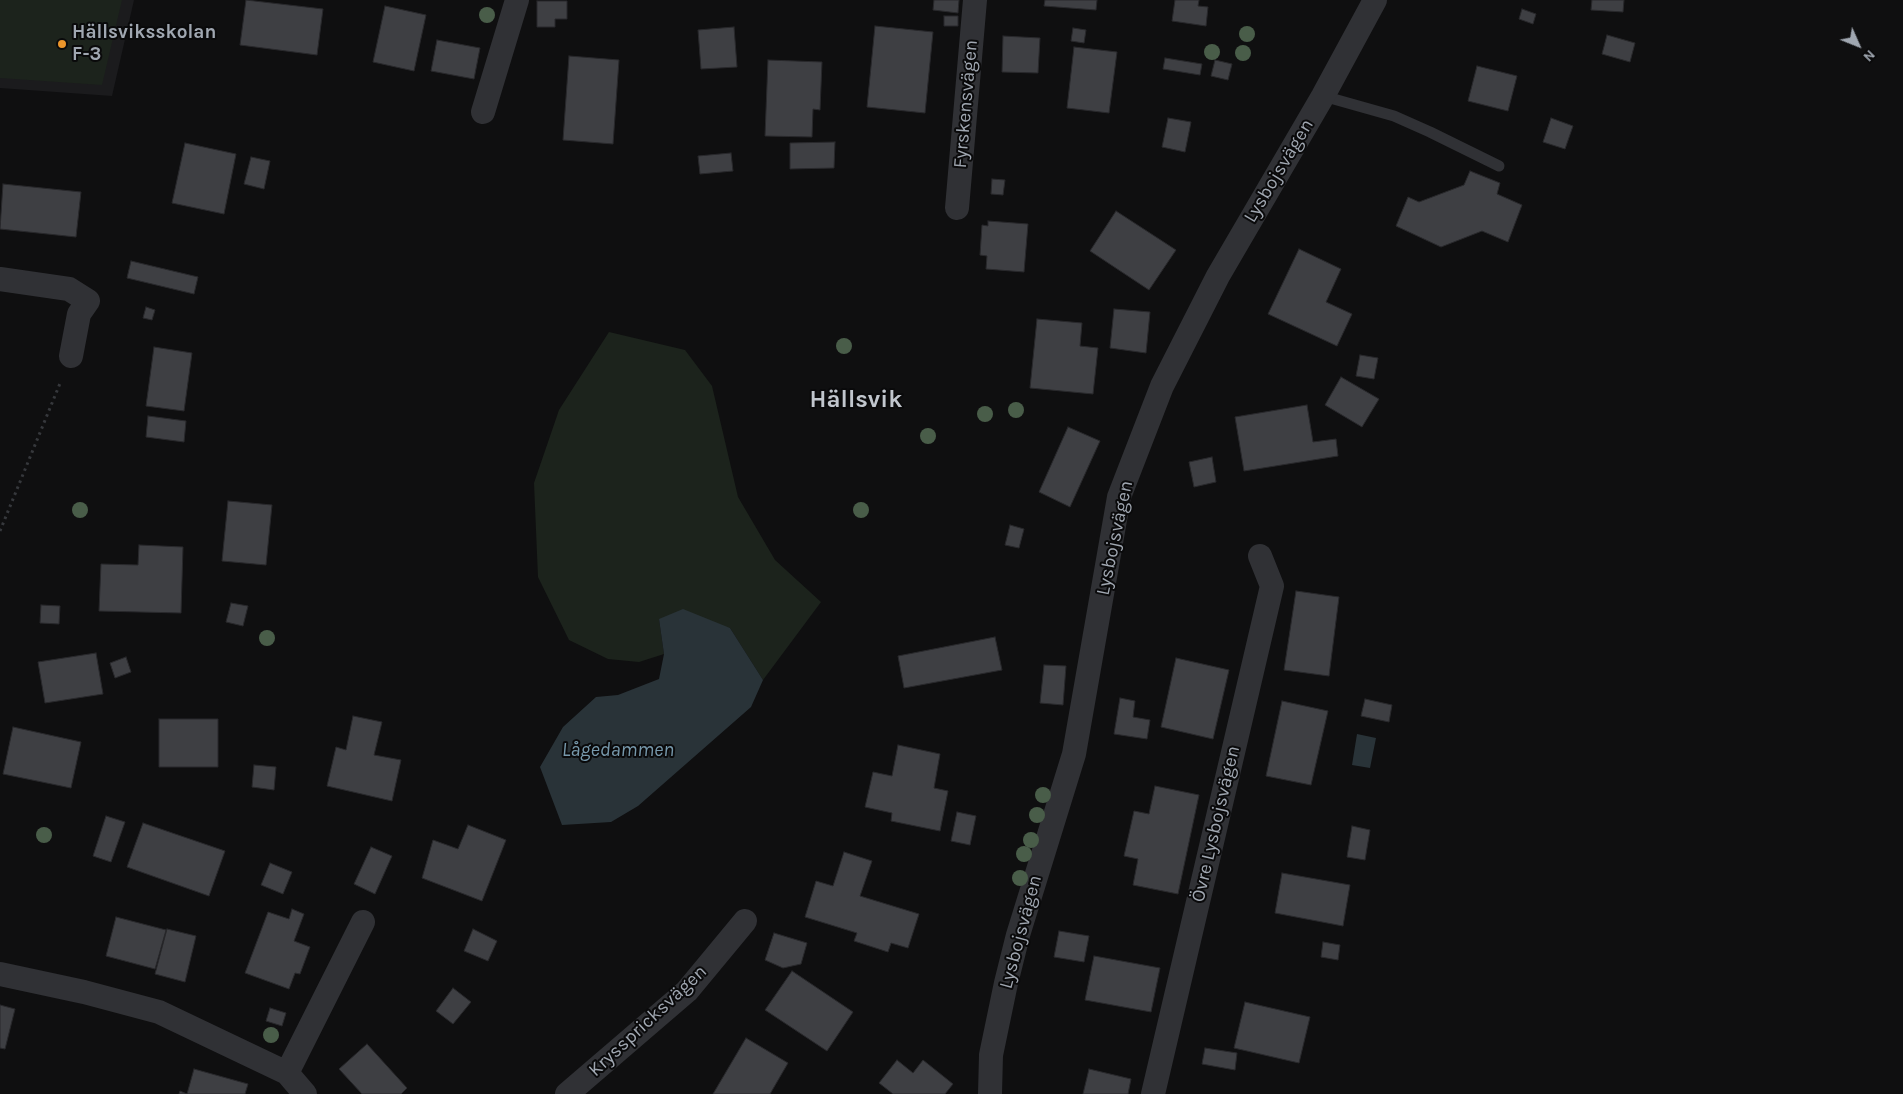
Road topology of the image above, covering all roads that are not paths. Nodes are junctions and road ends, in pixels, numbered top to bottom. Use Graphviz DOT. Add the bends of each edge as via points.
graph roads {
  1 [pos="517,0"];
  2 [pos="975,0"];
  3 [pos="1375,0"];
  4 [pos="1323,96"];
  5 [pos="483,112"];
  6 [pos="1500,166"];
  7 [pos="957,208"];
  8 [pos="0,279"];
  9 [pos="71,356"];
  10 [pos="1260,556"];
  11 [pos="363,922"];
  12 [pos="745,922"];
  13 [pos="0,974"];
  14 [pos="287,1073"];
  15 [pos="305,1094"];
  16 [pos="567,1094"];
  17 [pos="990,1094"];
  18 [pos="1153,1094"];
  1 -- 5 [label="street"];
  2 -- 7 [label="street, Fyrskensvägen"];
  3 -- 4 [label="street, Lysbojsvägen"];
  4 -- 6 [label="lane" via="1394,116"];
  4 -- 17 [label="street, Lysbojsvägen" via="1218,276 1162,386 1119,498 1074,754 1006,983 991,1055"];
  8 -- 9 [label="street" via="69,289 88,301 79,314"];
  10 -- 18 [label="street, Övre Lysbojsvägen" via="1272,586"];
  11 -- 14 [label="street"];
  12 -- 16 [label="street, Krysspricksvägen" via="687,990"];
  13 -- 14 [label="street" via="159,1012"];
  14 -- 15 [label="street"];
}
